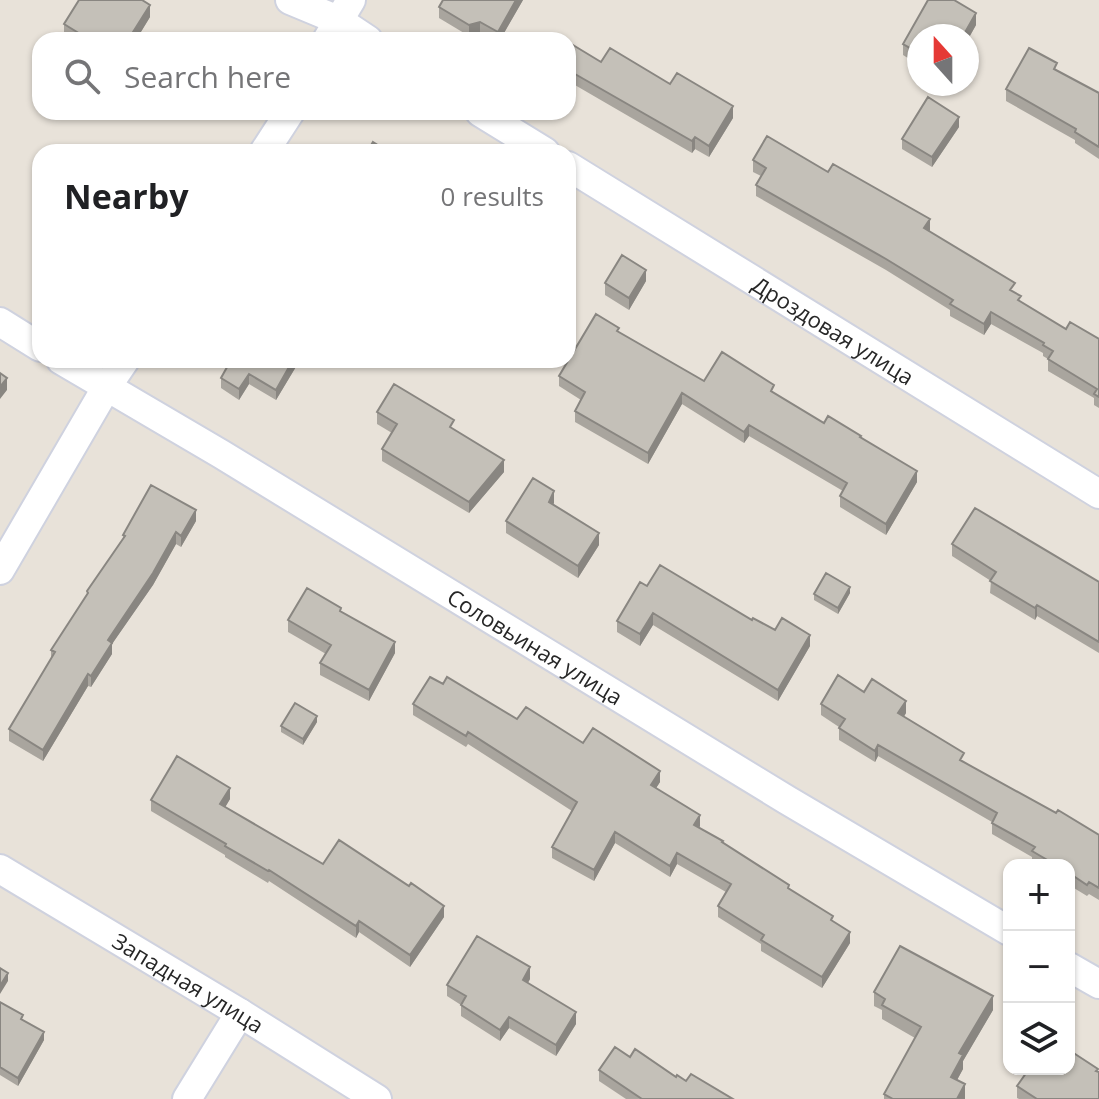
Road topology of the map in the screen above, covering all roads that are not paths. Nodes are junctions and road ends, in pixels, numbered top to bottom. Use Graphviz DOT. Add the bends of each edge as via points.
graph roads {
  1 [pos="290,0"];
  2 [pos="339,20"];
  3 [pos="356,32"];
  4 [pos="285,120"];
  5 [pos="493,120"];
  6 [pos="269,144"];
  7 [pos="532,144"];
  8 [pos="576,171"];
  9 [pos="0,322"];
  10 [pos="32,342"];
  11 [pos="74,368"];
  12 [pos="120,368"];
  13 [pos="106,388"];
  14 [pos="1099,494"];
  15 [pos="0,570"];
  16 [pos="0,869"];
  17 [pos="1003,927"];
  18 [pos="1075,970"];
  19 [pos="1099,984"];
  20 [pos="240,1013"];
  21 [pos="187,1099"];
  22 [pos="377,1099"];
  1 -- 2 [label="street"];
  2 -- 3 [label="street"];
  4 -- 6 [label="street"];
  5 -- 7 [label="street"];
  8 -- 14 [label="street, Дроздовая улица"];
  9 -- 10 [label="street"];
  11 -- 13 [label="street, Соловьиная улица"];
  12 -- 13 [label="street"];
  13 -- 15 [label="street"];
  13 -- 17 [label="street, Соловьиная улица"];
  16 -- 20 [label="street, Западная улица"];
  18 -- 19 [label="street"];
  20 -- 21 [label="street"];
  20 -- 22 [label="street, Западная улица"];
}
